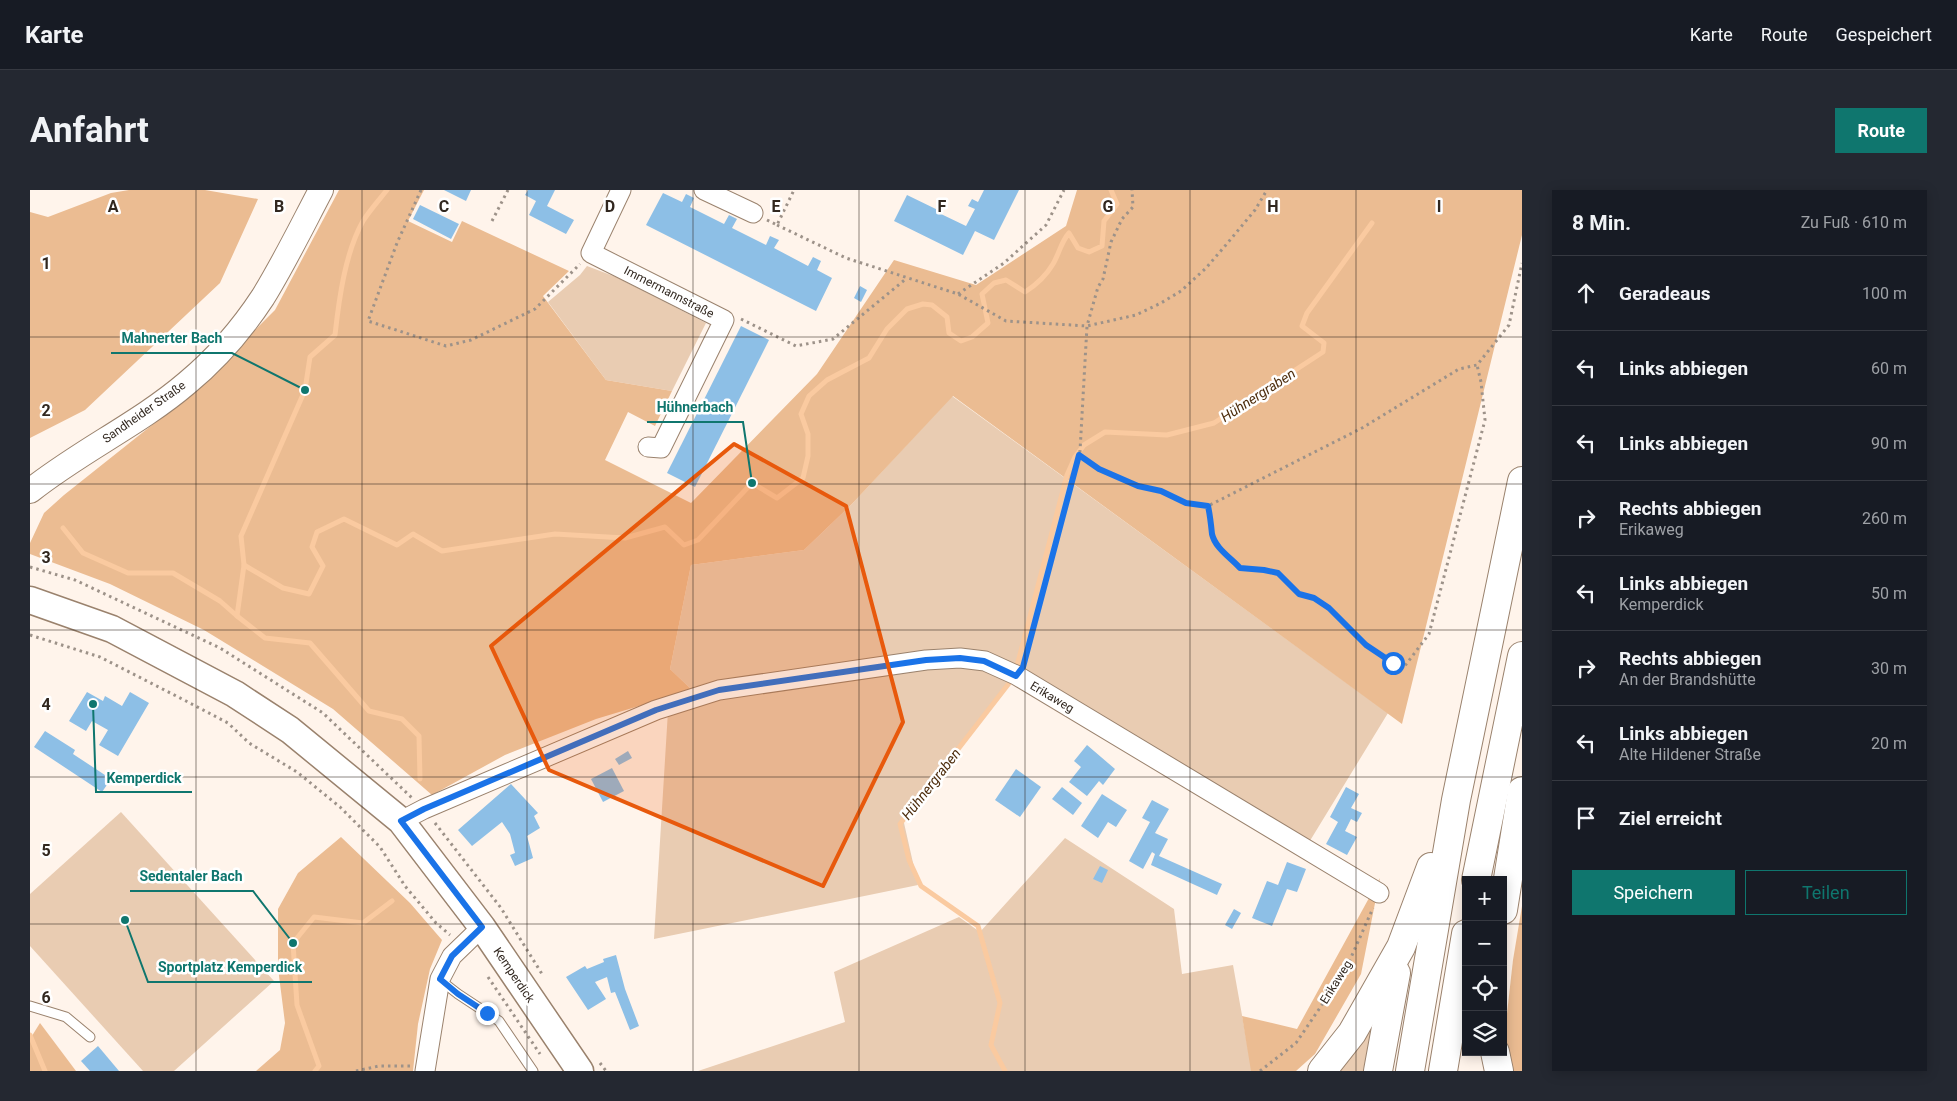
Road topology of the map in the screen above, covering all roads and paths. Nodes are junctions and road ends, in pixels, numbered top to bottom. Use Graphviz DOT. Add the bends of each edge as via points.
graph roads {
  1 [pos="320,190"];
  2 [pos="421,190"];
  3 [pos="508,190"];
  4 [pos="621,190"];
  5 [pos="704,190"];
  6 [pos="794,190"];
  7 [pos="1064,190"];
  8 [pos="1132,190"];
  9 [pos="1267,190"];
  10 [pos="753,213"];
  11 [pos="492,222"];
  12 [pos="777,225"];
  13 [pos="591,253"];
  14 [pos="1522,263"];
  15 [pos="908,278"];
  16 [pos="958,294"];
  17 [pos="724,320"];
  18 [pos="1087,326"];
  19 [pos="1477,365"];
  20 [pos="648,447"];
  21 [pos="1079,455"];
  22 [pos="1522,481"];
  23 [pos="30,491"];
  24 [pos="1208,506"];
  25 [pos="30,600"];
  26 [pos="30,635"];
  27 [pos="1522,656"];
  28 [pos="1016,676"];
  29 [pos="1522,791"];
  30 [pos="1456,800"];
  31 [pos="401,821"];
  32 [pos="1477,876"];
  33 [pos="1507,885"];
  34 [pos="1379,894"];
  35 [pos="482,927"];
  36 [pos="463,946"];
  37 [pos="1401,947"];
  38 [pos="1462,957"];
  39 [pos="487,975"];
  40 [pos="440,979"];
  41 [pos="30,1006"];
  42 [pos="90,1037"];
  43 [pos="542,1056"];
  44 [pos="1480,1056"];
  45 [pos="1496,1056"];
  46 [pos="425,1069"];
  47 [pos="356,1071"];
  48 [pos="533,1071"];
  49 [pos="580,1071"];
  50 [pos="1260,1071"];
  51 [pos="1322,1071"];
  52 [pos="1378,1071"];
  53 [pos="1410,1071"];
  54 [pos="1442,1071"];
  55 [pos="1478,1071"];
  56 [pos="1499,1071"];
  1 -- 23 [label="street, Sandheider Straße" via="262,297 218,354 155,407"];
  2 -- 13 [label="path" via="368,321 446,346 471,340 535,309"];
  3 -- 11 [label="path"];
  4 -- 13 [label="street"];
  5 -- 10 [label="street"];
  6 -- 12 [label="path"];
  7 -- 16 [label="path" via="1046,225 1004,263"];
  8 -- 18 [label="path" via="1133,207 1122,219 1111,242"];
  9 -- 18 [label="path" via="1225,246 1181,291 1136,315"];
  10 -- 12 [label="path"];
  12 -- 15 [label="path" via="846,258"];
  13 -- 17 [label="street, Immermannstraße"];
  14 -- 19 [label="path" via="1509,325"];
  15 -- 16 [label="path"];
  15 -- 17 [label="path" via="833,339 796,346 737,318"];
  16 -- 18 [label="path" via="1006,321"];
  17 -- 20 [label="street, Immermannstraße" via="661,448"];
  18 -- 21 [label="path"];
  19 -- 24 [label="path" via="1459,369 1362,428"];
  19 -- 24 [label="path" via="1484,420 1429,634 1404,667 1366,645 1329,608 1314,598 1299,594 1278,573 1240,568 1216,544"];
  21 -- 24 [label="path" via="1099,469 1138,486 1167,493 1186,503"];
  21 -- 28 [label="path" via="1023,667"];
  22 -- 30 [label="highway"];
  25 -- 31 [label="main road, Kemperdick" via="112,629 235,694 290,730"];
  26 -- 36 [label="path" via="100,657 186,700 228,723 249,744 297,772 380,846 405,886 436,923"];
  27 -- 32 [label="highway"];
  28 -- 31 [label="street, Erikaweg" via="984,661 960,658 719,690 656,710"];
  28 -- 34 [label="street, Erikaweg"];
  29 -- 33 [label="highway"];
  30 -- 37 [label="highway"];
  30 -- 53 [label="highway"];
  31 -- 35 [label="main road, Kemperdick"];
  34 -- 50 [label="path, Erikaweg" via="1345,971 1296,1043"];
  35 -- 36 [label="street"];
  35 -- 49 [label="main road, Kemperdick"];
  36 -- 40 [label="street" via="452,956"];
  37 -- 51 [label="highway" via="1352,1033"];
  37 -- 52 [label="highway"];
  38 -- 54 [label="highway"];
  39 -- 43 [label="path"];
  40 -- 46 [label="street"];
  40 -- 48 [label="lane" via="499,1021"];
  41 -- 42 [label="lane" via="66,1017"];
  44 -- 55 [label="highway"];
  45 -- 56 [label="highway"];
  46 -- 47 [label="path" via="379,1066"];
}
